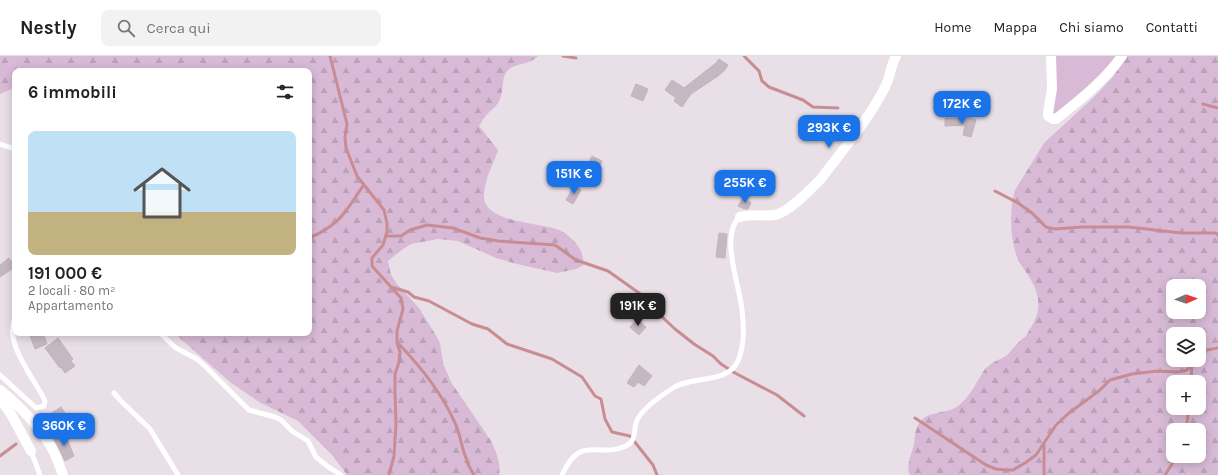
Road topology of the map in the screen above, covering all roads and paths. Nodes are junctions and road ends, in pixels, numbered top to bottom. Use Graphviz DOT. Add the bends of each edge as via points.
graph roads {
  1 [pos="896,56"];
  2 [pos="1052,56"];
  3 [pos="1122,56"];
  4 [pos="0,144"];
  5 [pos="12,148"];
  6 [pos="740,216"];
  7 [pos="13,336"];
  8 [pos="163,336"];
  9 [pos="0,375"];
  10 [pos="0,390"];
  11 [pos="114,393"];
  12 [pos="0,399"];
  13 [pos="30,451"];
  14 [pos="40,475"];
  15 [pos="63,475"];
  16 [pos="178,475"];
  17 [pos="341,475"];
  18 [pos="562,475"];
  1 -- 6 [label="street" via="884,89 866,121 813,188 777,215"];
  2 -- 3 [label="street" via="1052,89 1048,116 1056,119 1107,75"];
  4 -- 5 [label="lane"];
  6 -- 18 [label="lane" via="733,225 731,243 743,325 735,366 718,377 697,379 674,387 638,418 631,443 620,448 581,452"];
  7 -- 9 [label="lane" via="17,351 42,394 44,406 36,408"];
  8 -- 17 [label="lane" via="176,348 197,359 249,410 281,420 308,441 316,457"];
  10 -- 15 [label="street" via="33,422 54,452"];
  11 -- 16 [label="lane" via="150,429"];
  12 -- 13 [label="street" via="11,414"];
  13 -- 14 [label="lane"];
}
